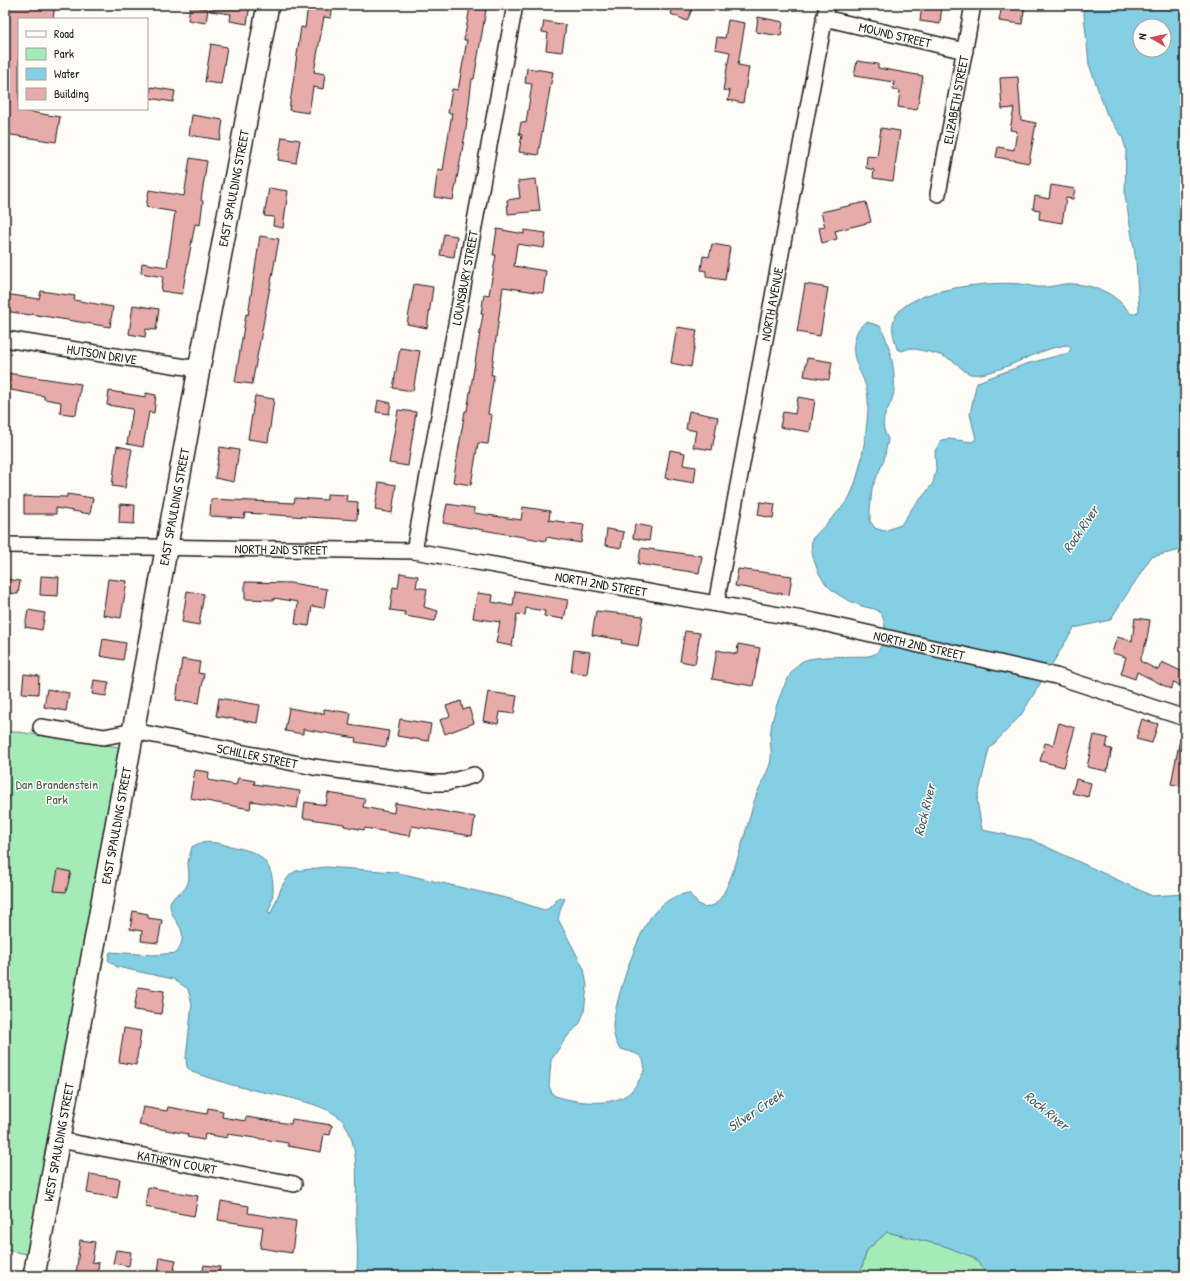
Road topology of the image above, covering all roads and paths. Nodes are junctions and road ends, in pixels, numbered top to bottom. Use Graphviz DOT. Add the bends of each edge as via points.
graph roads {
  1 [pos="268,5"];
  2 [pos="515,5"];
  3 [pos="973,5"];
  4 [pos="826,12"];
  5 [pos="965,51"];
  6 [pos="938,194"];
  7 [pos="5,338"];
  8 [pos="199,369"];
  9 [pos="5,545"];
  10 [pos="167,548"];
  11 [pos="414,551"];
  12 [pos="716,604"];
  13 [pos="1185,718"];
  14 [pos="41,727"];
  15 [pos="134,731"];
  16 [pos="474,775"];
  17 [pos="84,1009"];
  18 [pos="60,1140"];
  19 [pos="294,1184"];
  20 [pos="34,1276"];
  1 -- 8 [label="street, EAST SPAULDING STREET"];
  2 -- 11 [label="street, LOUNSBURY STREET"];
  3 -- 5 [label="street, ELIZABETH STREET"];
  4 -- 5 [label="street, MOUND STREET"];
  4 -- 12 [label="street, NORTH AVENUE"];
  5 -- 6 [label="street, ELIZABETH STREET"];
  7 -- 8 [label="street, HUTSON DRIVE"];
  8 -- 10 [label="street, EAST SPAULDING STREET"];
  9 -- 10 [label="street, NORTH 2ND STREET"];
  10 -- 11 [label="street, NORTH 2ND STREET"];
  10 -- 15 [label="street, EAST SPAULDING STREET"];
  11 -- 12 [label="street, NORTH 2ND STREET"];
  12 -- 13 [label="street, NORTH 2ND STREET" via="814,621 1056,676"];
  14 -- 15 [label="street, SCHILLER STREET" via="104,737"];
  15 -- 16 [label="street, SCHILLER STREET" via="314,767 423,782 446,782"];
  15 -- 17 [label="street, EAST SPAULDING STREET"];
  17 -- 18 [label="street, WEST SPAULDING STREET"];
  18 -- 19 [label="street, KATHRYN COURT"];
  18 -- 20 [label="street, WEST SPAULDING STREET"];
}
